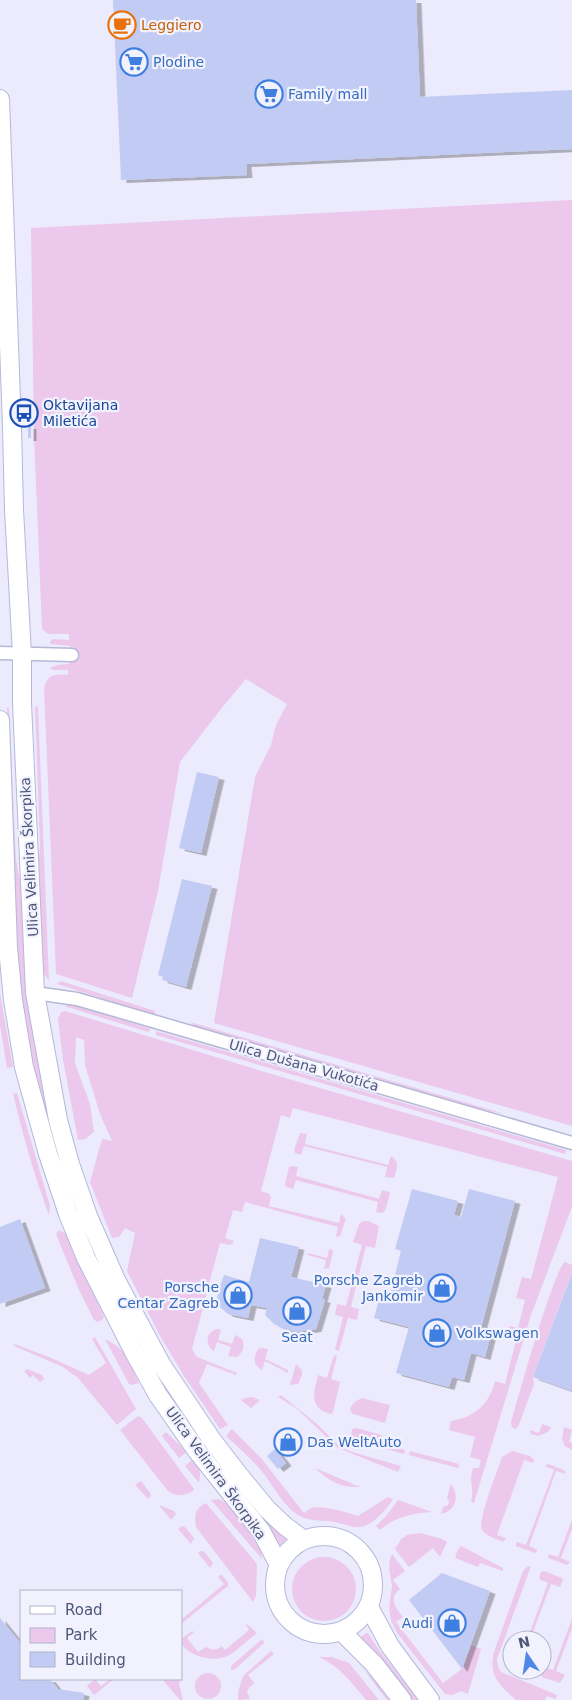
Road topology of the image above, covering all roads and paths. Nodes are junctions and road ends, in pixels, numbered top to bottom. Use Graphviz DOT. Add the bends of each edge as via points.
graph roads {
  1 [pos="0,100"];
  2 [pos="0,653"];
  3 [pos="22,654"];
  4 [pos="72,655"];
  5 [pos="0,720"];
  6 [pos="35,993"];
  7 [pos="572,1143"];
  8 [pos="304,1540"];
  9 [pos="279,1565"];
  10 [pos="369,1607"];
  11 [pos="342,1632"];
  12 [pos="402,1700"];
  13 [pos="430,1700"];
  1 -- 3 [label="main road, Ulica Velimira Škorpika"];
  2 -- 3 [label="street"];
  3 -- 4 [label="street"];
  3 -- 6 [label="main road, Ulica Velimira Škorpika"];
  5 -- 9 [label="main road, Ulica Velimira Škorpika" via="8,948 13,1000 24,1067 48,1154 86,1258 158,1395 197,1451 261,1531"];
  6 -- 7 [label="street, Ulica Dušana Vukotića" via="77,999"];
  6 -- 8 [label="main road, Ulica Velimira Škorpika" via="58,1120 88,1216 116,1280 161,1364 212,1440 267,1509"];
  8 -- 9 [label="main road" via="289,1550"];
  8 -- 10 [label="main road" via="316,1536 340,1538 362,1554 371,1570 374,1586"];
  9 -- 11 [label="main road" via="274,1589 287,1619 311,1633 328,1635"];
  10 -- 11 [label="main road" via="357,1623"];
  10 -- 13 [label="main road" via="390,1646"];
  11 -- 12 [label="main road" via="374,1664"];
}
